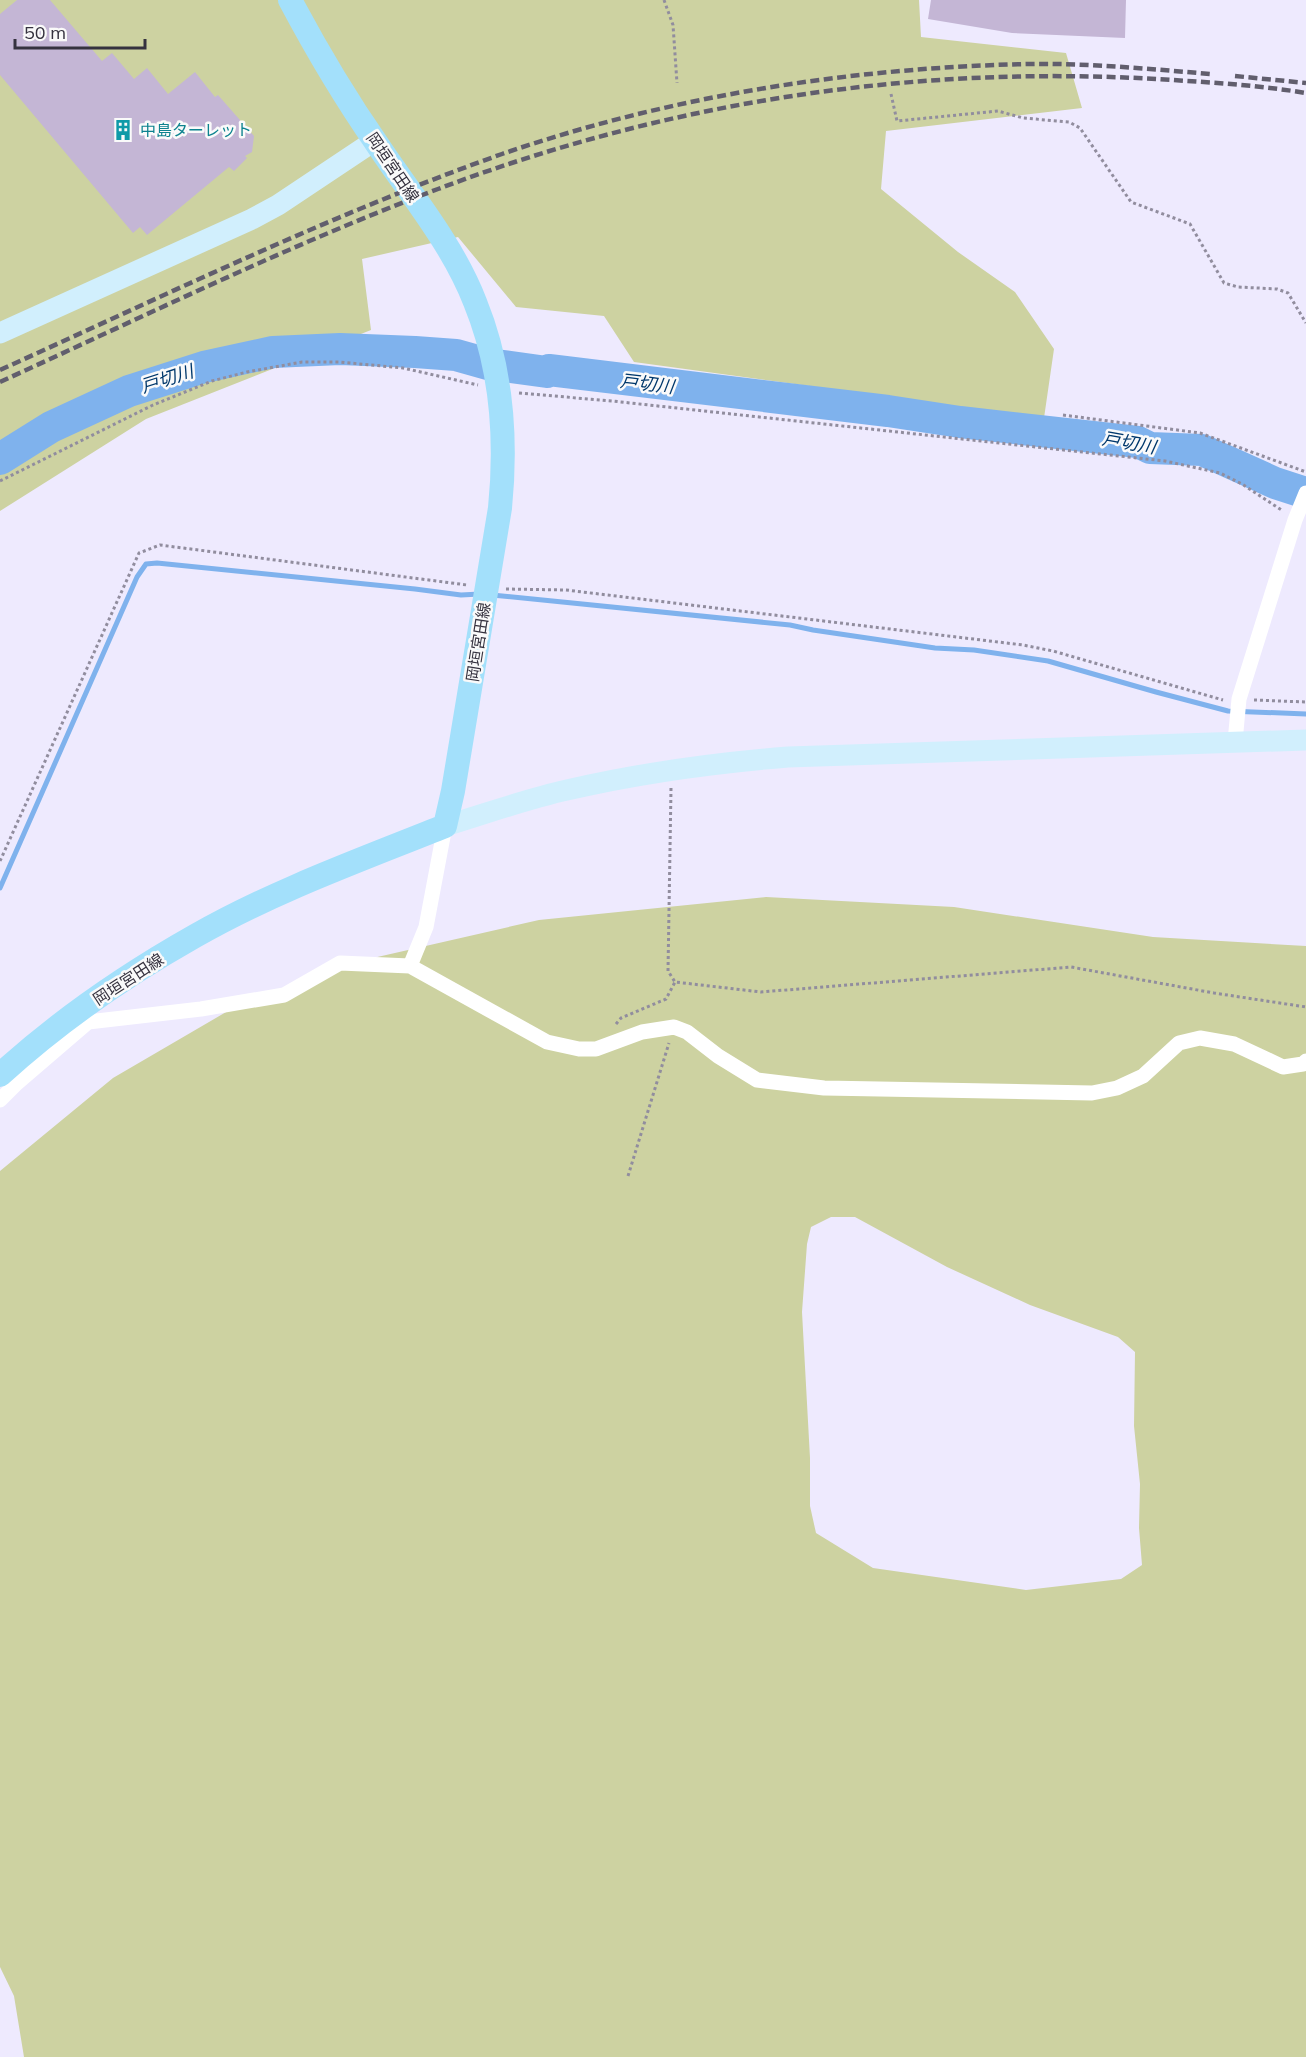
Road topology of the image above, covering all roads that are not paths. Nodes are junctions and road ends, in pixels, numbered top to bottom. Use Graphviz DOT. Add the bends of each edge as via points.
graph roads {
  1 [pos="290,0"];
  2 [pos="374,141"];
  3 [pos="0,333"];
  4 [pos="1306,493"];
  5 [pos="1306,740"];
  6 [pos="1235,742"];
  7 [pos="445,826"];
  8 [pos="410,966"];
  9 [pos="1306,1061"];
  10 [pos="0,1075"];
  11 [pos="0,1100"];
  1 -- 2 [label="main road, 岡垣宮田線"];
  2 -- 3 [label="street" via="252,219"];
  2 -- 7 [label="main road, 岡垣宮田線" via="455,261 476,304 499,387 503,475"];
  4 -- 6 [label="street" via="1239,699"];
  5 -- 6 [label="street"];
  6 -- 7 [label="street" via="728,762 566,790"];
  7 -- 8 [label="street" via="426,927"];
  7 -- 10 [label="main road, 岡垣宮田線" via="340,867 197,935 122,980"];
  8 -- 9 [label="street" via="547,1042 596,1049 642,1032 674,1027 757,1080 824,1088 1092,1094 1143,1076 1179,1043 1200,1038 1234,1044 1283,1067"];
  8 -- 11 [label="street" via="340,963 284,995 201,1010 88,1022"];
}
